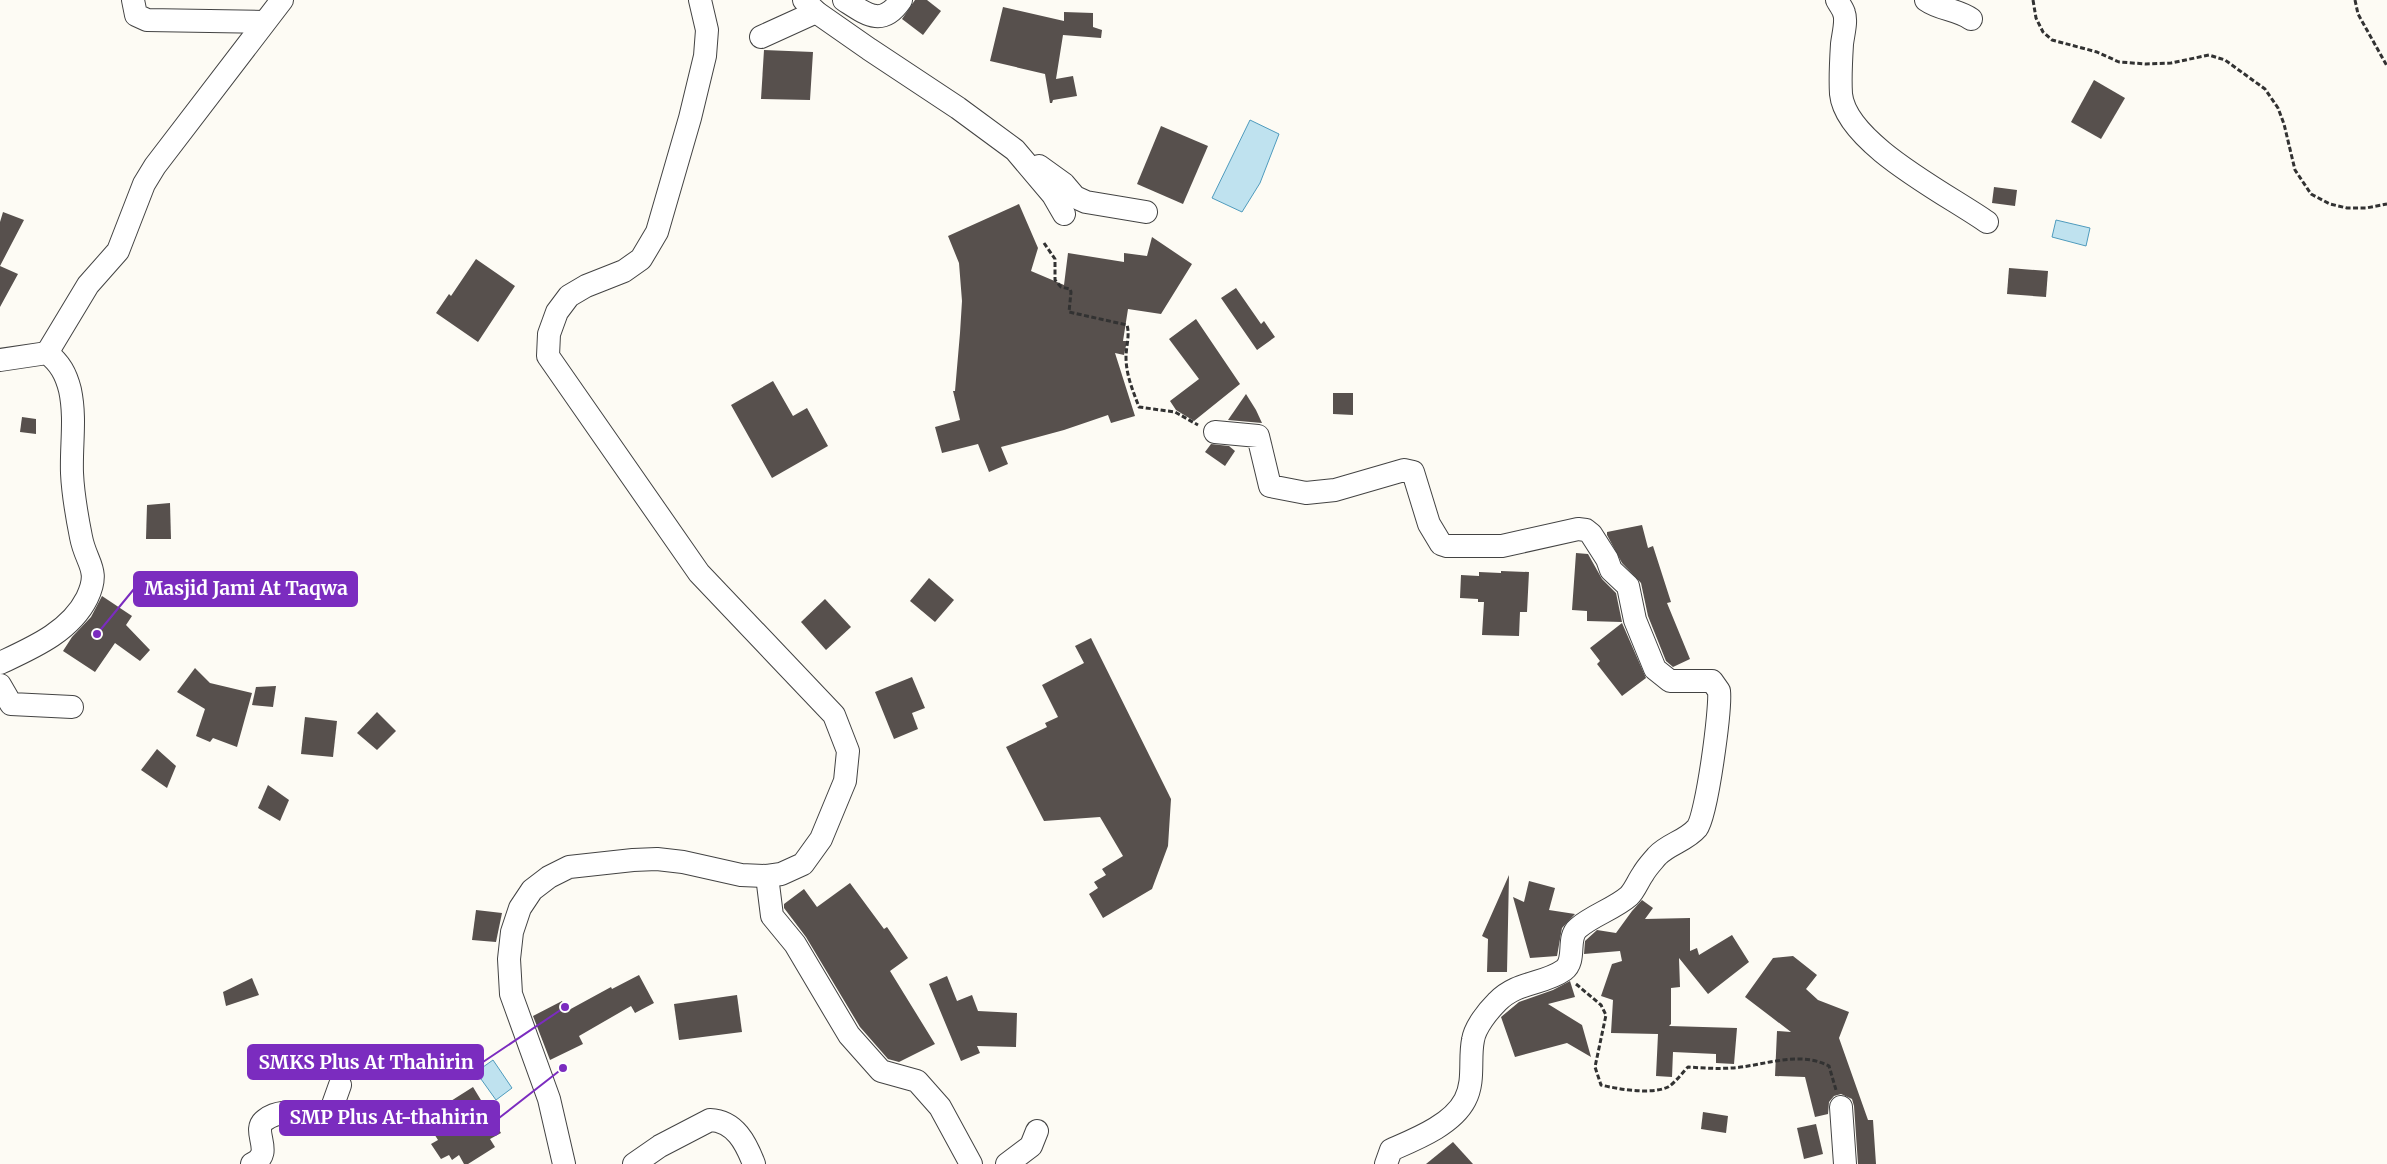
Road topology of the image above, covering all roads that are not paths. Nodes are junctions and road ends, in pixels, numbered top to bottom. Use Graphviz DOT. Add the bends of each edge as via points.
graph roads {
  1 [pos="133,0"];
  2 [pos="282,0"];
  3 [pos="700,0"];
  4 [pos="844,0"];
  5 [pos="900,0"];
  6 [pos="1837,0"];
  7 [pos="1926,0"];
  8 [pos="810,6"];
  9 [pos="1971,19"];
  10 [pos="264,22"];
  11 [pos="761,37"];
  12 [pos="1015,150"];
  13 [pos="1146,212"];
  14 [pos="1064,214"];
  15 [pos="1987,222"];
  16 [pos="47,353"];
  17 [pos="0,360"];
  18 [pos="1215,432"];
  19 [pos="0,663"];
  20 [pos="0,685"];
  21 [pos="72,707"];
  22 [pos="767,876"];
  23 [pos="340,1085"];
  24 [pos="1841,1107"];
  25 [pos="1037,1131"];
  26 [pos="252,1164"];
  27 [pos="564,1164"];
  28 [pos="634,1164"];
  29 [pos="754,1164"];
  30 [pos="971,1164"];
  31 [pos="1007,1164"];
  32 [pos="1386,1164"];
  33 [pos="1845,1164"];
  1 -- 10 [label="street" via="136,15 146,20"];
  2 -- 10 [label="street"];
  3 -- 22 [label="street" via="707,30 705,56 657,232 641,259 624,271 569,296 557,312 549,334 548,356 699,572 834,715 848,751 845,781 822,839 803,864 781,874"];
  4 -- 5 [label="street" via="877,17 884,16"];
  6 -- 15 [label="street" via="1845,14 1844,107 1861,133 1920,181"];
  7 -- 9 [label="street" via="1961,12"];
  8 -- 11 [label="street"];
  8 -- 12 [label="street"];
  10 -- 16 [label="street" via="155,166 144,184 118,251 88,285"];
  12 -- 13 [label="street" via="1064,184 1075,197 1086,202"];
  12 -- 14 [label="street" via="1053,195"];
  16 -- 17 [label="street"];
  16 -- 19 [label="street" via="58,361 70,389 72,473 81,539 94,572 87,598 74,617 53,635"];
  18 -- 32 [label="street" via="1258,436 1270,486 1306,493 1335,490 1404,470 1413,472 1429,524 1441,544 1447,546 1502,546 1586,530 1611,570 1628,586 1635,620 1655,669 1670,681 1712,681 1718,686 1720,697 1710,779 1698,827 1658,855 1631,895 1577,929 1572,938 1568,964 1563,970 1518,986 1497,1002 1484,1017 1473,1039 1471,1078 1465,1100 1449,1119 1391,1150"];
  20 -- 21 [label="street" via="11,704"];
  22 -- 27 [label="street" via="674,861 633,860 569,867 532,890 520,908 512,932 509,959 512,994 549,1099"];
  22 -- 30 [label="street" via="772,916 796,944 849,1035 882,1071 918,1081 940,1107"];
  23 -- 26 [label="street" via="330,1113 285,1112 264,1120 261,1128 263,1156"];
  24 -- 33 [label="street"];
  25 -- 31 [label="street" via="1031,1146"];
  28 -- 29 [label="street" via="669,1141 710,1120 718,1120 736,1130"];
}
